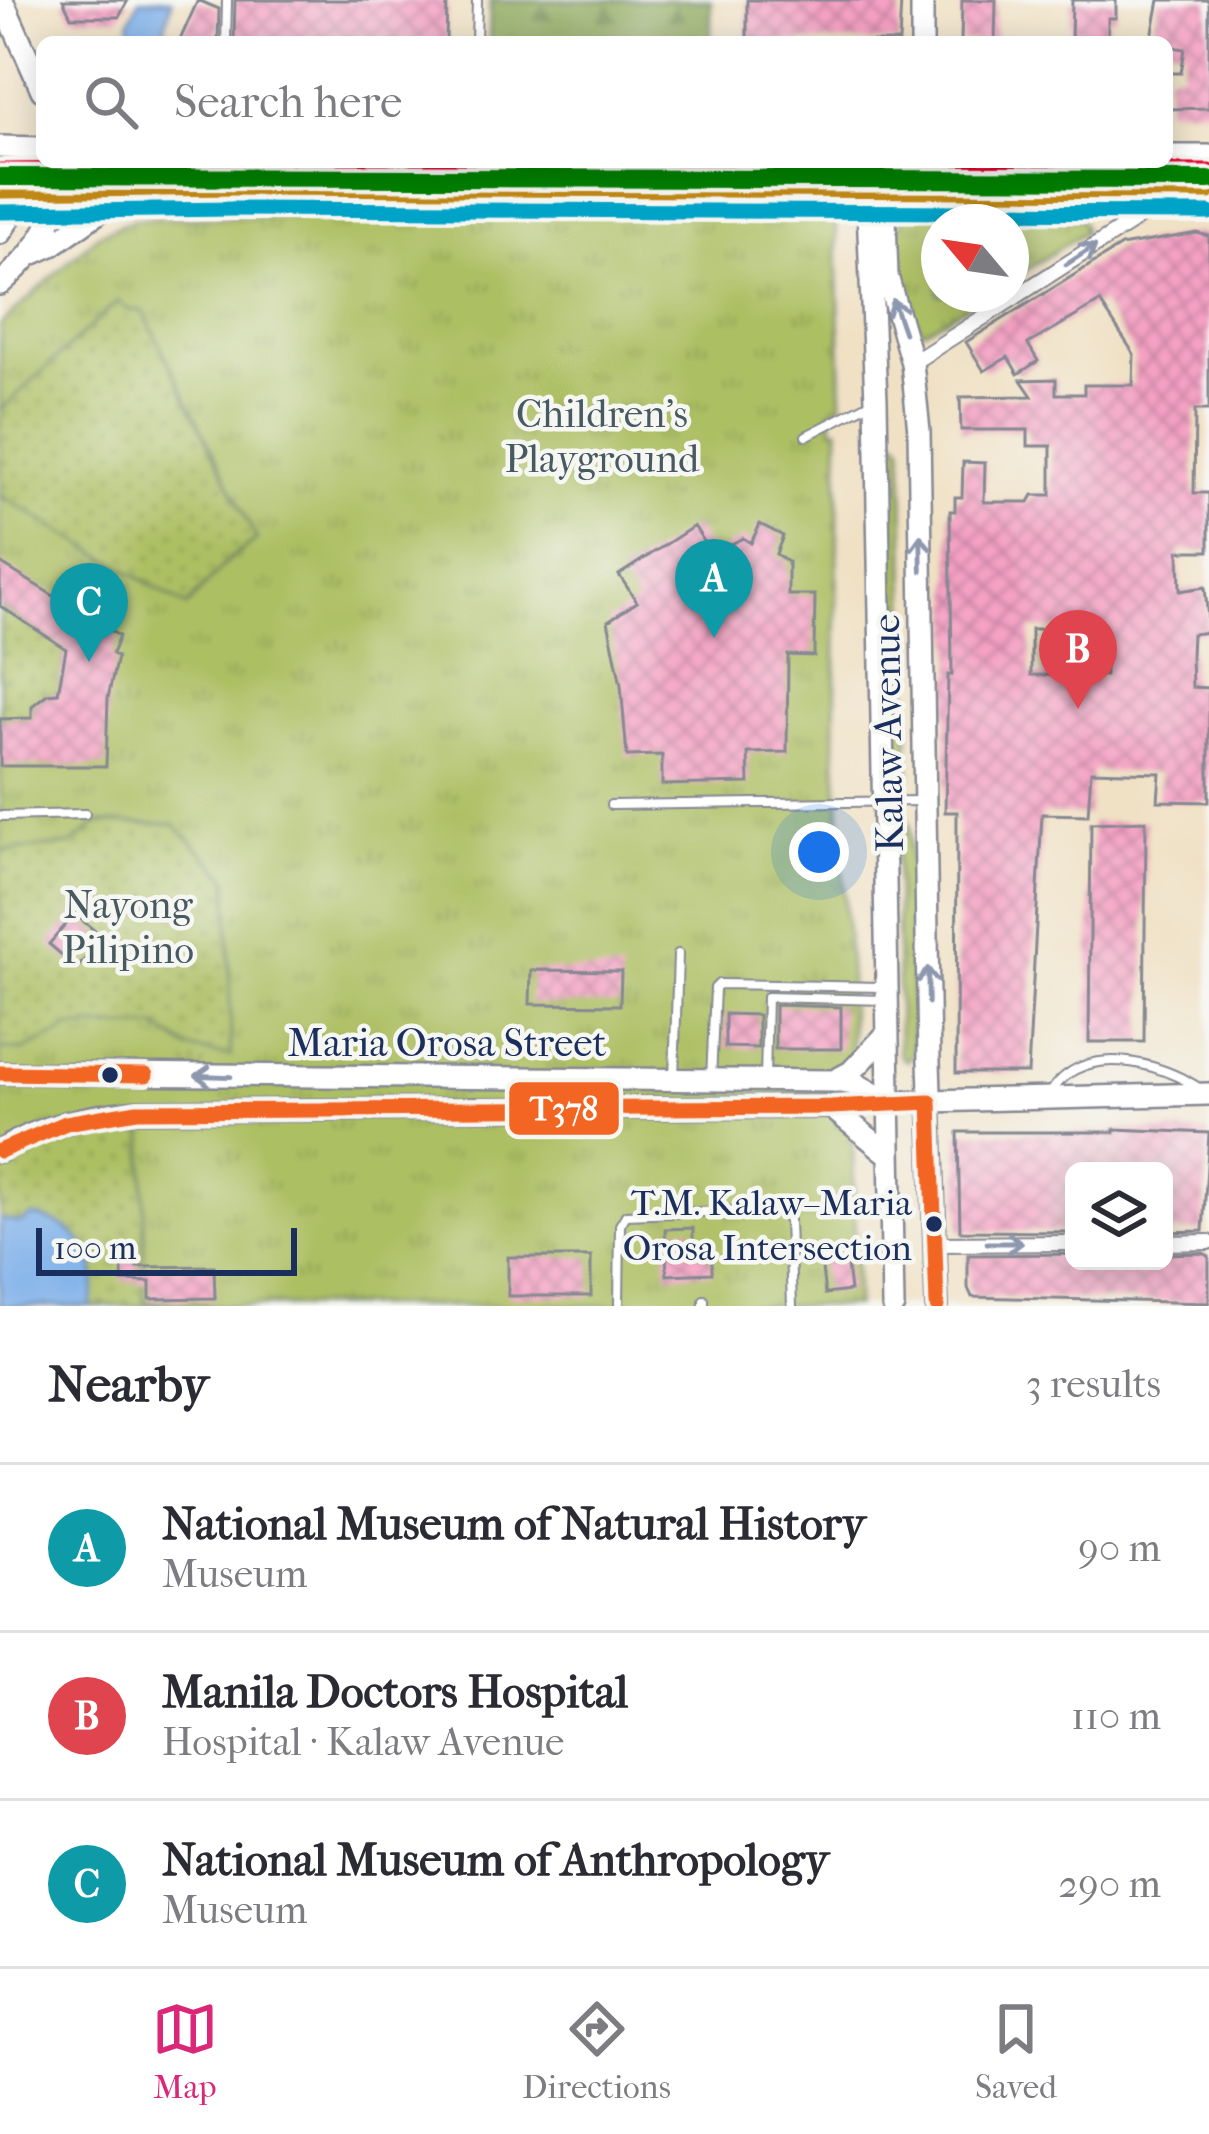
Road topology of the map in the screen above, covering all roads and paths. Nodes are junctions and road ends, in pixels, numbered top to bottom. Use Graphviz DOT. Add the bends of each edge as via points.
graph roads {
  1 [pos="2,0"];
  2 [pos="227,0"];
  3 [pos="477,0"];
  4 [pos="922,0"];
  5 [pos="226,36"];
  6 [pos="476,36"];
  7 [pos="922,36"];
  8 [pos="36,76"];
  9 [pos="0,147"];
  10 [pos="36,148"];
  11 [pos="1173,156"];
  12 [pos="1209,156"];
  13 [pos="41,168"];
  14 [pos="56,168"];
  15 [pos="868,168"];
  16 [pos="882,168"];
  17 [pos="134,188"];
  18 [pos="30,190"];
  19 [pos="61,190"];
  20 [pos="0,191"];
  21 [pos="874,191"];
  22 [pos="1192,192"];
  23 [pos="1209,206"];
  24 [pos="0,233"];
  25 [pos="32,254"];
  26 [pos="0,284"];
  27 [pos="912,363"];
  28 [pos="876,400"];
  29 [pos="806,436"];
  30 [pos="882,801"];
  31 [pos="926,802"];
  32 [pos="611,805"];
  33 [pos="86,814"];
  34 [pos="0,816"];
  35 [pos="678,954"];
  36 [pos="887,993"];
  37 [pos="888,1033"];
  38 [pos="0,1072"];
  39 [pos="674,1081"];
  40 [pos="711,1081"];
  41 [pos="834,1081"];
  42 [pos="765,1082"];
  43 [pos="1208,1094"];
  44 [pos="1046,1100"];
  45 [pos="889,1102"];
  46 [pos="930,1102"];
  47 [pos="831,1107"];
  48 [pos="0,1151"];
  49 [pos="887,1153"];
  50 [pos="1209,1242"];
  51 [pos="1065,1243"];
  52 [pos="1173,1243"];
  53 [pos="936,1244"];
  54 [pos="619,1306"];
  55 [pos="792,1306"];
  56 [pos="893,1306"];
  57 [pos="937,1306"];
  1 -- 8 [label="street"];
  2 -- 5 [label="lane"];
  3 -- 6 [label="lane"];
  4 -- 7 [label="street"];
  9 -- 10 [label="street"];
  11 -- 12 [label="street"];
  13 -- 18 [label="street"];
  14 -- 19 [label="street"];
  15 -- 21 [label="street, Kalaw Avenue"];
  16 -- 21 [label="street, Kalaw Avenue"];
  17 -- 19 [label="street"];
  17 -- 21 [label="street"];
  17 -- 25 [label="street"];
  18 -- 19 [label="street"];
  18 -- 20 [label="street"];
  18 -- 24 [label="street"];
  19 -- 25 [label="street"];
  21 -- 22 [label="street"];
  27 -- 21 [label="street, Kalaw Avenue, one-way"];
  21 -- 28 [label="street, Kalaw Avenue"];
  22 -- 23 [label="street"];
  27 -- 22 [label="street, one-way"];
  25 -- 26 [label="street"];
  31 -- 27 [label="street, Kalaw Avenue, one-way"];
  28 -- 29 [label="lane"];
  28 -- 30 [label="street, Kalaw Avenue"];
  30 -- 31 [label="lane"];
  30 -- 32 [label="lane"];
  30 -- 36 [label="street, Kalaw Avenue"];
  46 -- 31 [label="street, Kalaw Avenue, one-way"];
  33 -- 34 [label="lane"];
  35 -- 39 [label="lane"];
  36 -- 37 [label="street, Kalaw Avenue"];
  36 -- 40 [label="lane" via="715,986"];
  36 -- 42 [label="lane" via="767,997"];
  37 -- 41 [label="street"];
  37 -- 45 [label="street, Kalaw Avenue"];
  39 -- 38 [label="street, Maria Orosa Street, one-way"];
  39 -- 40 [label="street, Maria Orosa Street"];
  40 -- 42 [label="street, Maria Orosa Street"];
  41 -- 42 [label="street, Maria Orosa Street"];
  41 -- 45 [label="street, Maria Orosa Street"];
  43 -- 44 [label="street, Maria Orosa Street"];
  43 -- 44 [label="lane" via="1170,1071 1098,1061 1069,1070"];
  44 -- 46 [label="street, Maria Orosa Street"];
  45 -- 46 [label="street, Maria Orosa Street"];
  45 -- 47 [label="street, Maria Orosa Street"];
  45 -- 49 [label="street, Kalaw Avenue"];
  46 -- 53 [label="street, Kalaw Avenue"];
  47 -- 48 [label="street, Maria Orosa Street" via="137,1111 47,1127"];
  47 -- 49 [label="street"];
  49 -- 56 [label="street, Kalaw Avenue"];
  50 -- 52 [label="street"];
  53 -- 51 [label="street, one-way"];
  53 -- 57 [label="street, Kalaw Avenue"];
  54 -- 55 [label="lane" via="626,1215 775,1209 789,1221"];
}
